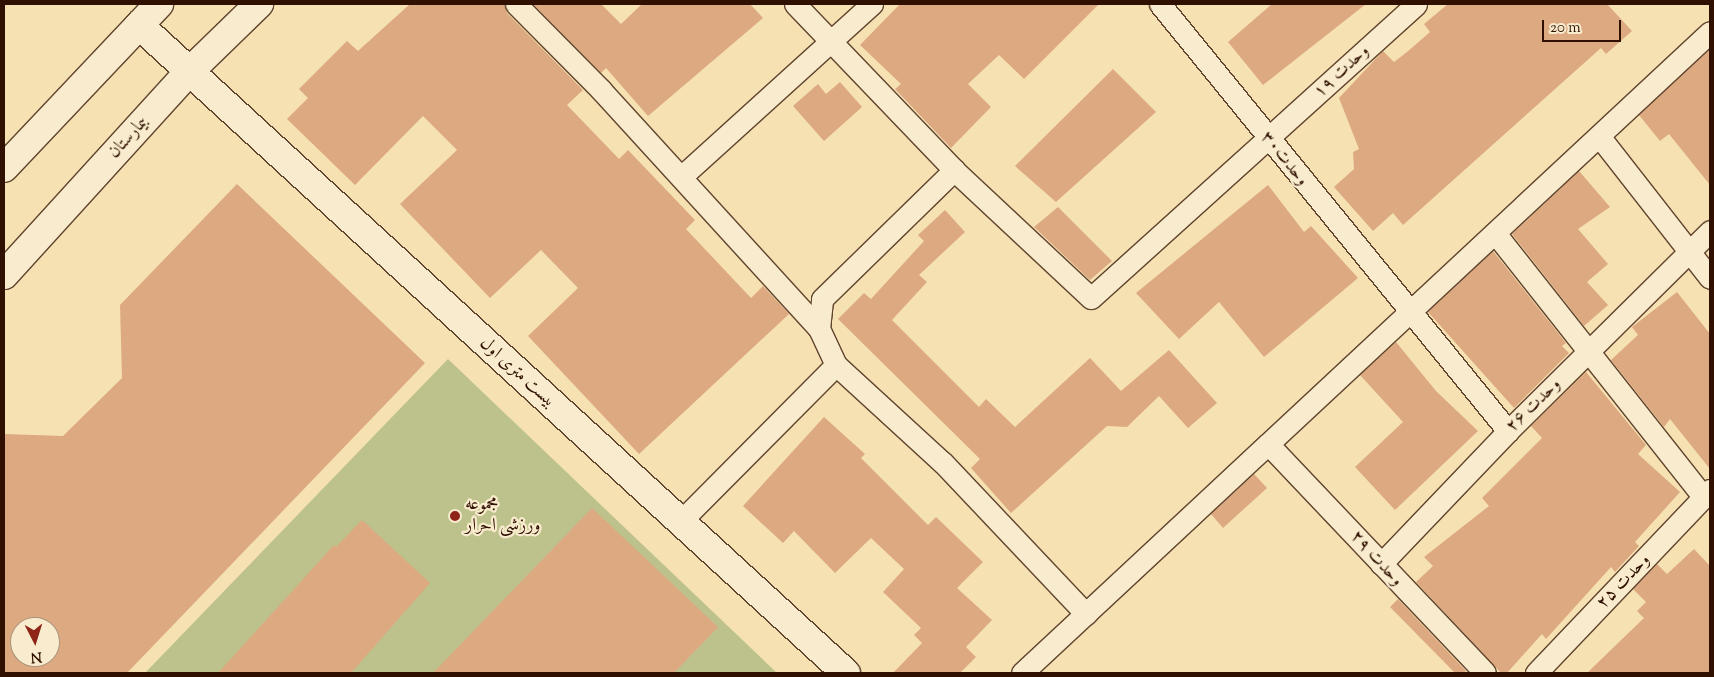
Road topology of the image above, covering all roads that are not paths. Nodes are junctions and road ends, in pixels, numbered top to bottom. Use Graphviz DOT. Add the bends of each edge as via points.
graph roads {
  1 [pos="159,4"];
  2 [pos="259,4"];
  3 [pos="516,4"];
  4 [pos="795,4"];
  5 [pos="872,4"];
  6 [pos="1160,4"];
  7 [pos="1416,4"];
  8 [pos="140,25"];
  9 [pos="1710,32"];
  10 [pos="832,40"];
  11 [pos="189,72"];
  12 [pos="1599,136"];
  13 [pos="1269,140"];
  14 [pos="4,168"];
  15 [pos="954,170"];
  16 [pos="681,177"];
  17 [pos="1710,231"];
  18 [pos="1495,233"];
  19 [pos="1688,249"];
  20 [pos="4,275"];
  21 [pos="1710,278"];
  22 [pos="1410,312"];
  23 [pos="820,329"];
  24 [pos="1588,352"];
  25 [pos="836,365"];
  26 [pos="1508,431"];
  27 [pos="1268,444"];
  28 [pos="1707,494"];
  29 [pos="680,522"];
  30 [pos="1381,564"];
  31 [pos="1086,614"];
  32 [pos="846,673"];
  33 [pos="1022,673"];
  34 [pos="1485,673"];
  35 [pos="1536,673"];
  1 -- 8 [label="street"];
  2 -- 11 [label="street, بیمارستان"];
  3 -- 16 [label="street"];
  4 -- 10 [label="street"];
  5 -- 10 [label="street"];
  6 -- 13 [label="street, وحدت۳۰"];
  7 -- 13 [label="street, وحدت ۱۹"];
  8 -- 11 [label="street, بیست متری اول"];
  8 -- 14 [label="street"];
  9 -- 12 [label="street"];
  10 -- 15 [label="street"];
  10 -- 16 [label="street"];
  11 -- 20 [label="street, بیمارستان"];
  11 -- 29 [label="street, بیست متری اول"];
  12 -- 18 [label="street"];
  12 -- 19 [label="street"];
  13 -- 15 [label="street, وحدت ۱۹" via="1091,298"];
  13 -- 22 [label="street, وحدت۳۰"];
  15 -- 23 [label="street" via="822,298"];
  16 -- 23 [label="street"];
  17 -- 19 [label="street, وحدت ۲۶"];
  18 -- 22 [label="street"];
  18 -- 24 [label="street"];
  19 -- 21 [label="street"];
  19 -- 24 [label="street, وحدت ۲۶"];
  22 -- 26 [label="street, وحدت۳۰"];
  22 -- 27 [label="street"];
  23 -- 25 [label="street"];
  24 -- 26 [label="street, وحدت ۲۶"];
  24 -- 28 [label="street"];
  25 -- 29 [label="street"];
  25 -- 31 [label="street" via="943,463"];
  26 -- 30 [label="street, وحدت ۲۶"];
  27 -- 30 [label="street, وحدت ۲۹"];
  27 -- 31 [label="street"];
  28 -- 35 [label="street, وحدت ۲۵"];
  29 -- 32 [label="street, بیست متری اول"];
  30 -- 34 [label="street, وحدت ۲۹"];
  31 -- 33 [label="street"];
}
